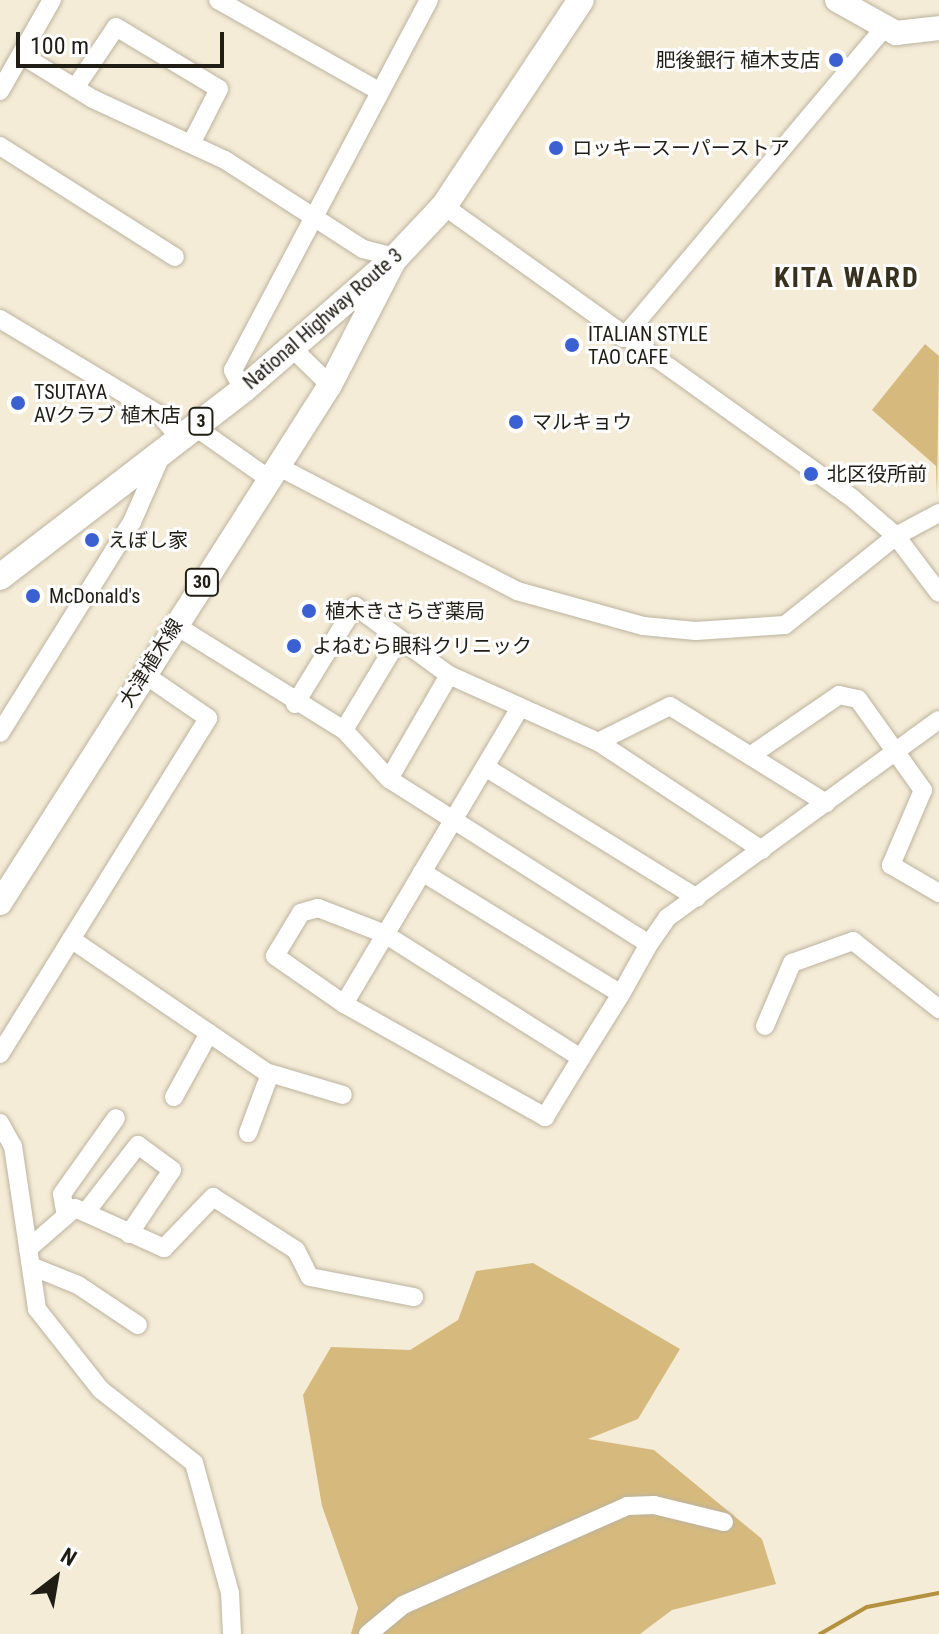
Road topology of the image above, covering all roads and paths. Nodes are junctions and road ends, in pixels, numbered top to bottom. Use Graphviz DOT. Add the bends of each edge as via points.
graph roads {
  1 [pos="52,0"];
  2 [pos="218,0"];
  3 [pos="429,0"];
  4 [pos="581,0"];
  5 [pos="837,0"];
  6 [pos="884,28"];
  7 [pos="939,28"];
  8 [pos="25,57"];
  9 [pos="75,88"];
  10 [pos="0,91"];
  11 [pos="379,91"];
  12 [pos="192,142"];
  13 [pos="0,146"];
  14 [pos="444,206"];
  15 [pos="314,219"];
  16 [pos="175,257"];
  17 [pos="396,257"];
  18 [pos="0,319"];
  19 [pos="623,338"];
  20 [pos="291,347"];
  21 [pos="330,385"];
  22 [pos="243,390"];
  23 [pos="178,439"];
  24 [pos="273,472"];
  25 [pos="939,513"];
  26 [pos="896,536"];
  27 [pos="0,577"];
  28 [pos="939,593"];
  29 [pos="175,625"];
  30 [pos="399,639"];
  31 [pos="144,674"];
  32 [pos="449,675"];
  33 [pos="295,704"];
  34 [pos="519,709"];
  35 [pos="939,720"];
  36 [pos="344,730"];
  37 [pos="0,733"];
  38 [pos="598,742"];
  39 [pos="896,752"];
  40 [pos="750,756"];
  41 [pos="485,767"];
  42 [pos="389,779"];
  43 [pos="826,803"];
  44 [pos="451,819"];
  45 [pos="762,850"];
  46 [pos="422,872"];
  47 [pos="939,893"];
  48 [pos="697,898"];
  49 [pos="0,903"];
  50 [pos="385,934"];
  51 [pos="71,939"];
  52 [pos="649,944"];
  53 [pos="621,994"];
  54 [pos="344,1004"];
  55 [pos="939,1009"];
  56 [pos="765,1026"];
  57 [pos="209,1033"];
  58 [pos="0,1054"];
  59 [pos="581,1058"];
  60 [pos="270,1074"];
  61 [pos="343,1095"];
  62 [pos="174,1097"];
  63 [pos="116,1118"];
  64 [pos="0,1123"];
  65 [pos="248,1133"];
  66 [pos="65,1211"];
  67 [pos="86,1212"];
  68 [pos="129,1234"];
  69 [pos="30,1258"];
  70 [pos="414,1297"];
  71 [pos="138,1325"];
  72 [pos="724,1522"];
  73 [pos="232,1634"];
  74 [pos="368,1634"];
  1 -- 8 [label="street"];
  2 -- 11 [label="street"];
  3 -- 11 [label="street"];
  4 -- 14 [label="highway, National Highway Route 3 / 3"];
  5 -- 6 [label="main road"];
  6 -- 7 [label="main road"];
  6 -- 19 [label="street"];
  8 -- 9 [label="street"];
  8 -- 10 [label="street"];
  9 -- 12 [label="street"];
  9 -- 12 [label="street" via="116,27 219,89"];
  11 -- 15 [label="street"];
  12 -- 15 [label="street"];
  13 -- 16 [label="street"];
  14 -- 17 [label="highway, National Highway Route 3 / 3"];
  14 -- 19 [label="street" via="522,256"];
  15 -- 17 [label="street" via="363,249"];
  15 -- 22 [label="street" via="233,370"];
  17 -- 20 [label="highway, National Highway Route 3 / 3"];
  17 -- 21 [label="main road, 大津植木線 / 30"];
  18 -- 23 [label="street" via="160,415"];
  19 -- 26 [label="street" via="852,498"];
  20 -- 21 [label="street"];
  20 -- 22 [label="highway, National Highway Route 3 / 3"];
  21 -- 24 [label="main road, 大津植木線 / 30"];
  22 -- 23 [label="highway, National Highway Route 3 / 3"];
  23 -- 24 [label="street"];
  23 -- 27 [label="highway, National Highway Route 3 / 3"];
  23 -- 37 [label="street"];
  24 -- 26 [label="street" via="401,526 477,575 643,626 785,625"];
  24 -- 29 [label="main road, 大津植木線 / 30"];
  25 -- 26 [label="street"];
  26 -- 28 [label="street"];
  29 -- 31 [label="main road, 大津植木線 / 30"];
  29 -- 33 [label="street"];
  30 -- 32 [label="street"];
  30 -- 33 [label="street" via="355,606"];
  30 -- 36 [label="street"];
  31 -- 49 [label="main road, 大津植木線 / 30"];
  31 -- 51 [label="street" via="208,718"];
  32 -- 34 [label="street"];
  32 -- 42 [label="street"];
  33 -- 36 [label="street"];
  34 -- 38 [label="street"];
  34 -- 41 [label="street"];
  35 -- 39 [label="street"];
  36 -- 42 [label="street"];
  38 -- 40 [label="street" via="670,706"];
  38 -- 45 [label="street"];
  39 -- 40 [label="street" via="858,699 845,693"];
  39 -- 43 [label="street"];
  39 -- 47 [label="street" via="923,790 891,865"];
  40 -- 43 [label="street"];
  41 -- 44 [label="street"];
  41 -- 48 [label="street"];
  42 -- 44 [label="street"];
  43 -- 45 [label="street"];
  44 -- 46 [label="street"];
  44 -- 52 [label="street"];
  45 -- 48 [label="street"];
  46 -- 50 [label="street"];
  46 -- 53 [label="street"];
  48 -- 52 [label="street"];
  50 -- 54 [label="street"];
  50 -- 54 [label="street" via="318,908 301,913 275,956"];
  50 -- 59 [label="street"];
  51 -- 57 [label="street"];
  51 -- 58 [label="street"];
  52 -- 53 [label="street"];
  53 -- 59 [label="street"];
  54 -- 59 [label="street" via="545,1117"];
  55 -- 56 [label="street" via="853,941 792,963"];
  57 -- 60 [label="street"];
  57 -- 62 [label="street"];
  60 -- 61 [label="street"];
  60 -- 65 [label="street"];
  63 -- 66 [label="street" via="62,1194"];
  64 -- 69 [label="street" via="13,1146"];
  66 -- 67 [label="street"];
  66 -- 69 [label="street"];
  67 -- 68 [label="street"];
  67 -- 68 [label="street" via="138,1145 172,1170"];
  68 -- 70 [label="street" via="169,1246 213,1197 296,1250 310,1277"];
  69 -- 71 [label="street"];
  69 -- 73 [label="street" via="46,1326 101,1390 194,1463 230,1593"];
  72 -- 74 [label="street" via="654,1505 627,1506 414,1600"];
}
